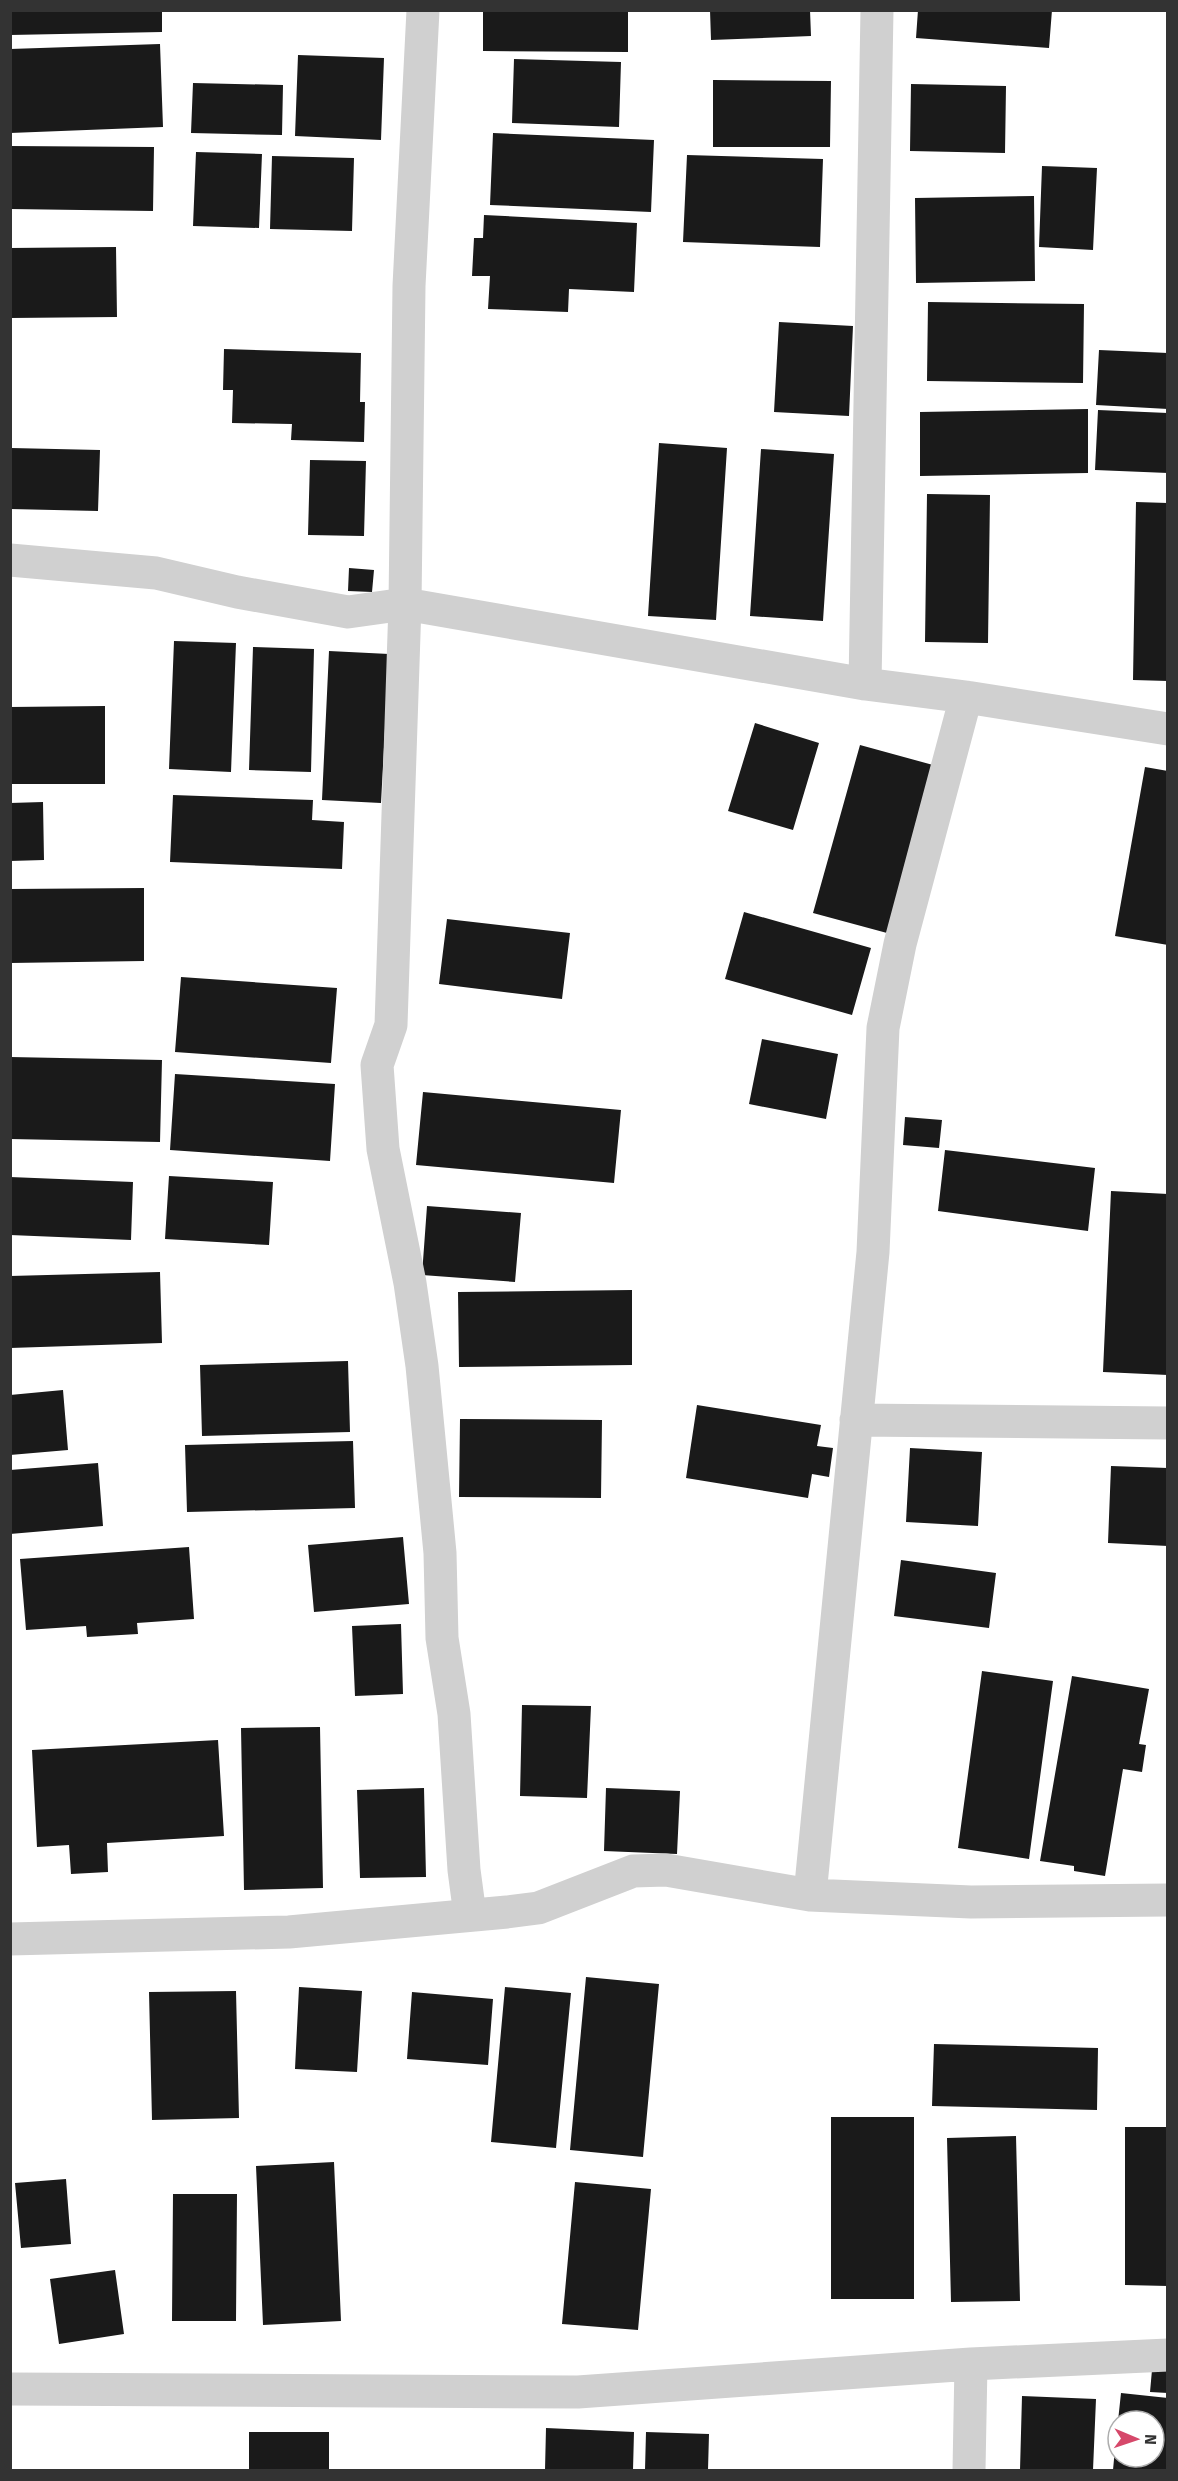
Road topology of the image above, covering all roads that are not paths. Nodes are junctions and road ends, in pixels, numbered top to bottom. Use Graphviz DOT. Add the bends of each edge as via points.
graph roads {
  1 [pos="423,10"];
  2 [pos="877,10"];
  3 [pos="10,560"];
  4 [pos="405,604"];
  5 [pos="865,684"];
  6 [pos="966,697"];
  7 [pos="1167,729"];
  8 [pos="856,1420"];
  9 [pos="1167,1423"];
  10 [pos="810,1895"];
  11 [pos="1167,1900"];
  12 [pos="470,1915"];
  13 [pos="10,1939"];
  14 [pos="1167,2355"];
  15 [pos="971,2364"];
  16 [pos="10,2389"];
  17 [pos="969,2470"];
  1 -- 4 [label="street" via="409,286"];
  2 -- 5 [label="street"];
  3 -- 4 [label="street" via="156,573 348,612"];
  4 -- 5 [label="street"];
  4 -- 12 [label="street" via="391,1025 376,1065 383,1149 422,1366 440,1553 442,1638 454,1714"];
  5 -- 6 [label="street"];
  6 -- 7 [label="street"];
  6 -- 8 [label="street" via="900,944 883,1028 873,1252"];
  8 -- 9 [label="street"];
  8 -- 10 [label="street"];
  10 -- 11 [label="street" via="971,1902"];
  10 -- 12 [label="street" via="666,1870 633,1871 538,1908"];
  12 -- 13 [label="street" via="289,1932"];
  14 -- 15 [label="street"];
  15 -- 16 [label="street" via="578,2392"];
  15 -- 17 [label="street"];
}
